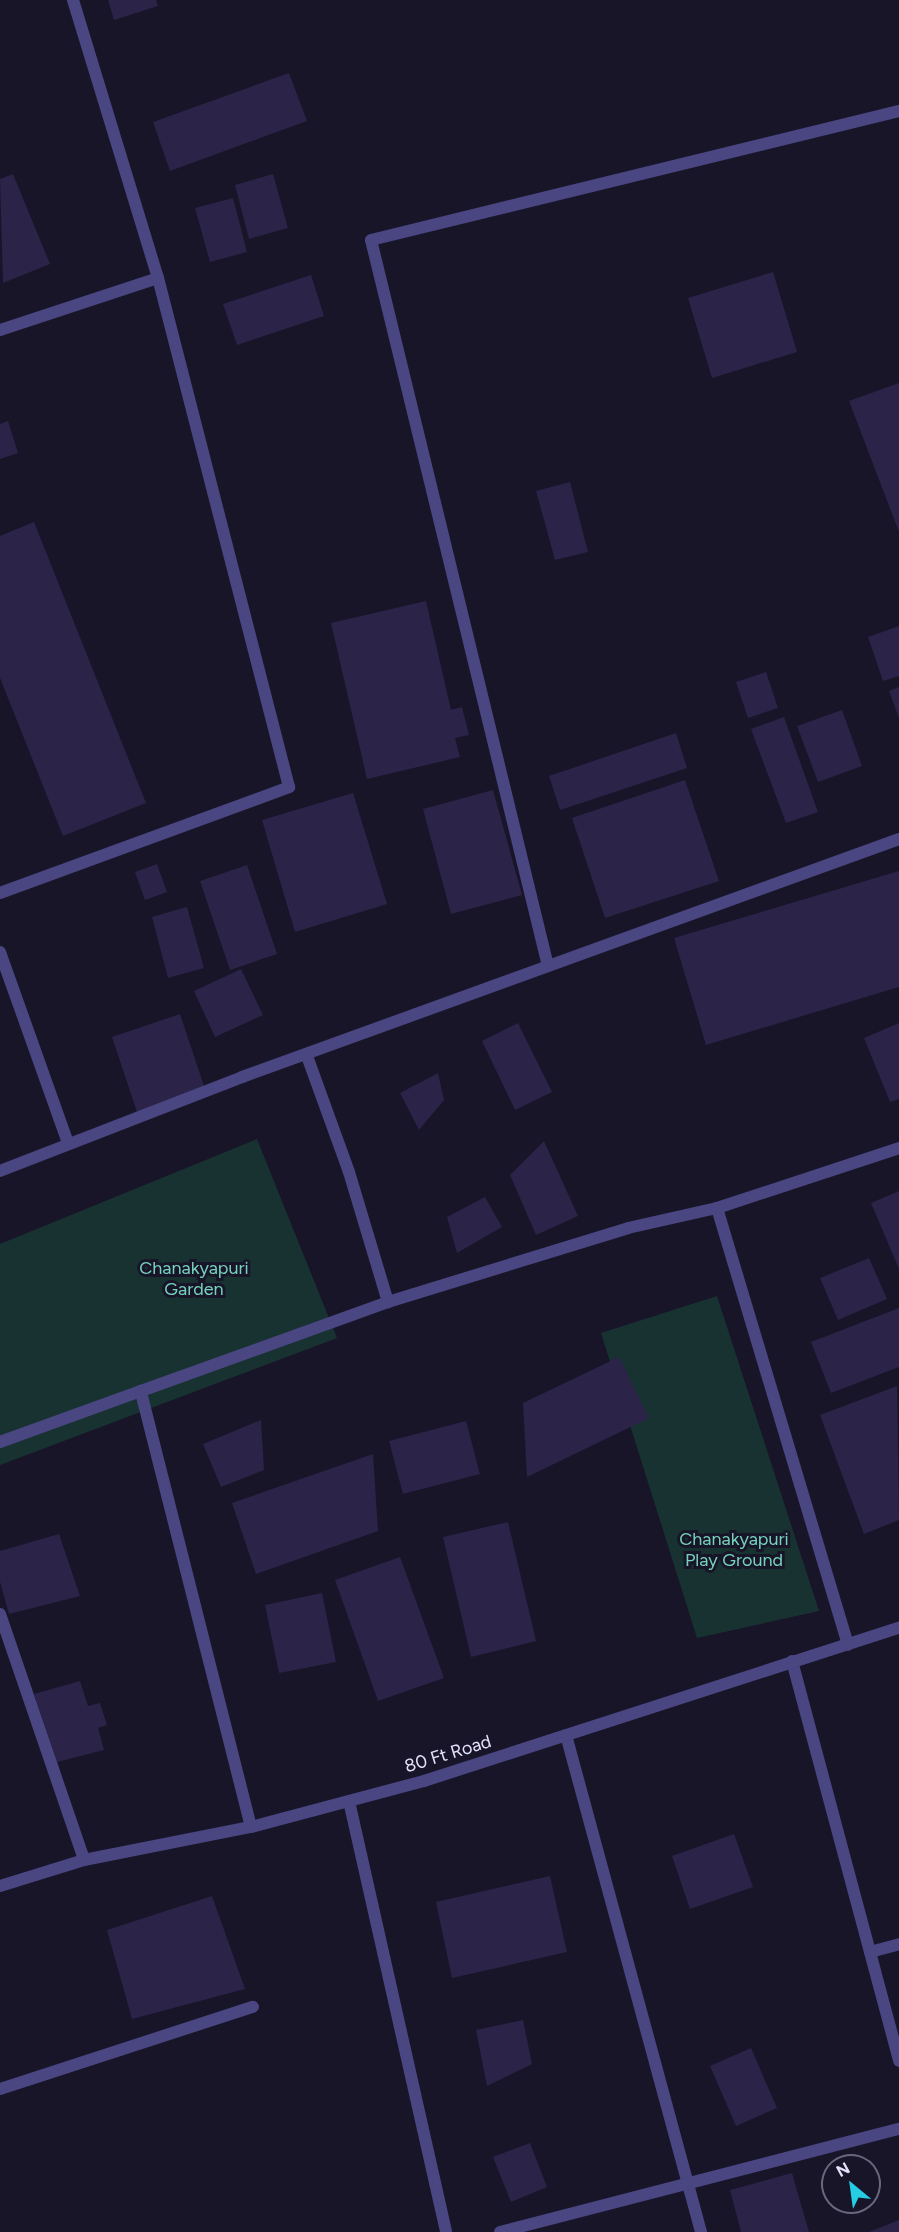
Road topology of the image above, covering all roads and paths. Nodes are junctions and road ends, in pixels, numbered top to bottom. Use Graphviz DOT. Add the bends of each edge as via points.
graph roads {
  1 [pos="73,0"];
  2 [pos="899,111"];
  3 [pos="158,278"];
  4 [pos="0,330"];
  5 [pos="899,839"];
  6 [pos="0,893"];
  7 [pos="0,952"];
  8 [pos="548,966"];
  9 [pos="307,1056"];
  10 [pos="68,1143"];
  11 [pos="899,1148"];
  12 [pos="0,1170"];
  13 [pos="717,1208"];
  14 [pos="388,1302"];
  15 [pos="141,1391"];
  16 [pos="0,1442"];
  17 [pos="0,1614"];
  18 [pos="899,1628"];
  19 [pos="848,1645"];
  20 [pos="792,1661"];
  21 [pos="566,1735"];
  22 [pos="349,1801"];
  23 [pos="251,1827"];
  24 [pos="84,1860"];
  25 [pos="0,1886"];
  26 [pos="899,1944"];
  27 [pos="870,1952"];
  28 [pos="253,2007"];
  29 [pos="899,2061"];
  30 [pos="0,2089"];
  31 [pos="899,2129"];
  32 [pos="688,2184"];
  33 [pos="446,2232"];
  34 [pos="500,2232"];
  35 [pos="701,2232"];
  1 -- 3 [label="street"];
  2 -- 8 [label="street" via="371,240"];
  3 -- 4 [label="street"];
  3 -- 6 [label="street" via="289,788"];
  5 -- 8 [label="street"];
  7 -- 10 [label="street"];
  8 -- 9 [label="street"];
  9 -- 10 [label="street"];
  9 -- 14 [label="street" via="349,1172"];
  10 -- 12 [label="street"];
  11 -- 13 [label="street"];
  13 -- 14 [label="street" via="628,1228"];
  13 -- 19 [label="street"];
  14 -- 15 [label="street"];
  15 -- 16 [label="street"];
  15 -- 23 [label="street"];
  17 -- 24 [label="street"];
  18 -- 19 [label="street, 80 Ft Road"];
  19 -- 20 [label="street, 80 Ft Road"];
  20 -- 21 [label="street, 80 Ft Road"];
  20 -- 27 [label="street"];
  21 -- 22 [label="street, 80 Ft Road"];
  21 -- 32 [label="street"];
  22 -- 23 [label="street, 80 Ft Road"];
  22 -- 33 [label="street"];
  23 -- 24 [label="street, 80 Ft Road"];
  24 -- 25 [label="street, 80 Ft Road"];
  26 -- 27 [label="street"];
  27 -- 29 [label="street"];
  28 -- 30 [label="street"];
  31 -- 32 [label="street"];
  32 -- 34 [label="street"];
  32 -- 35 [label="street"];
}
